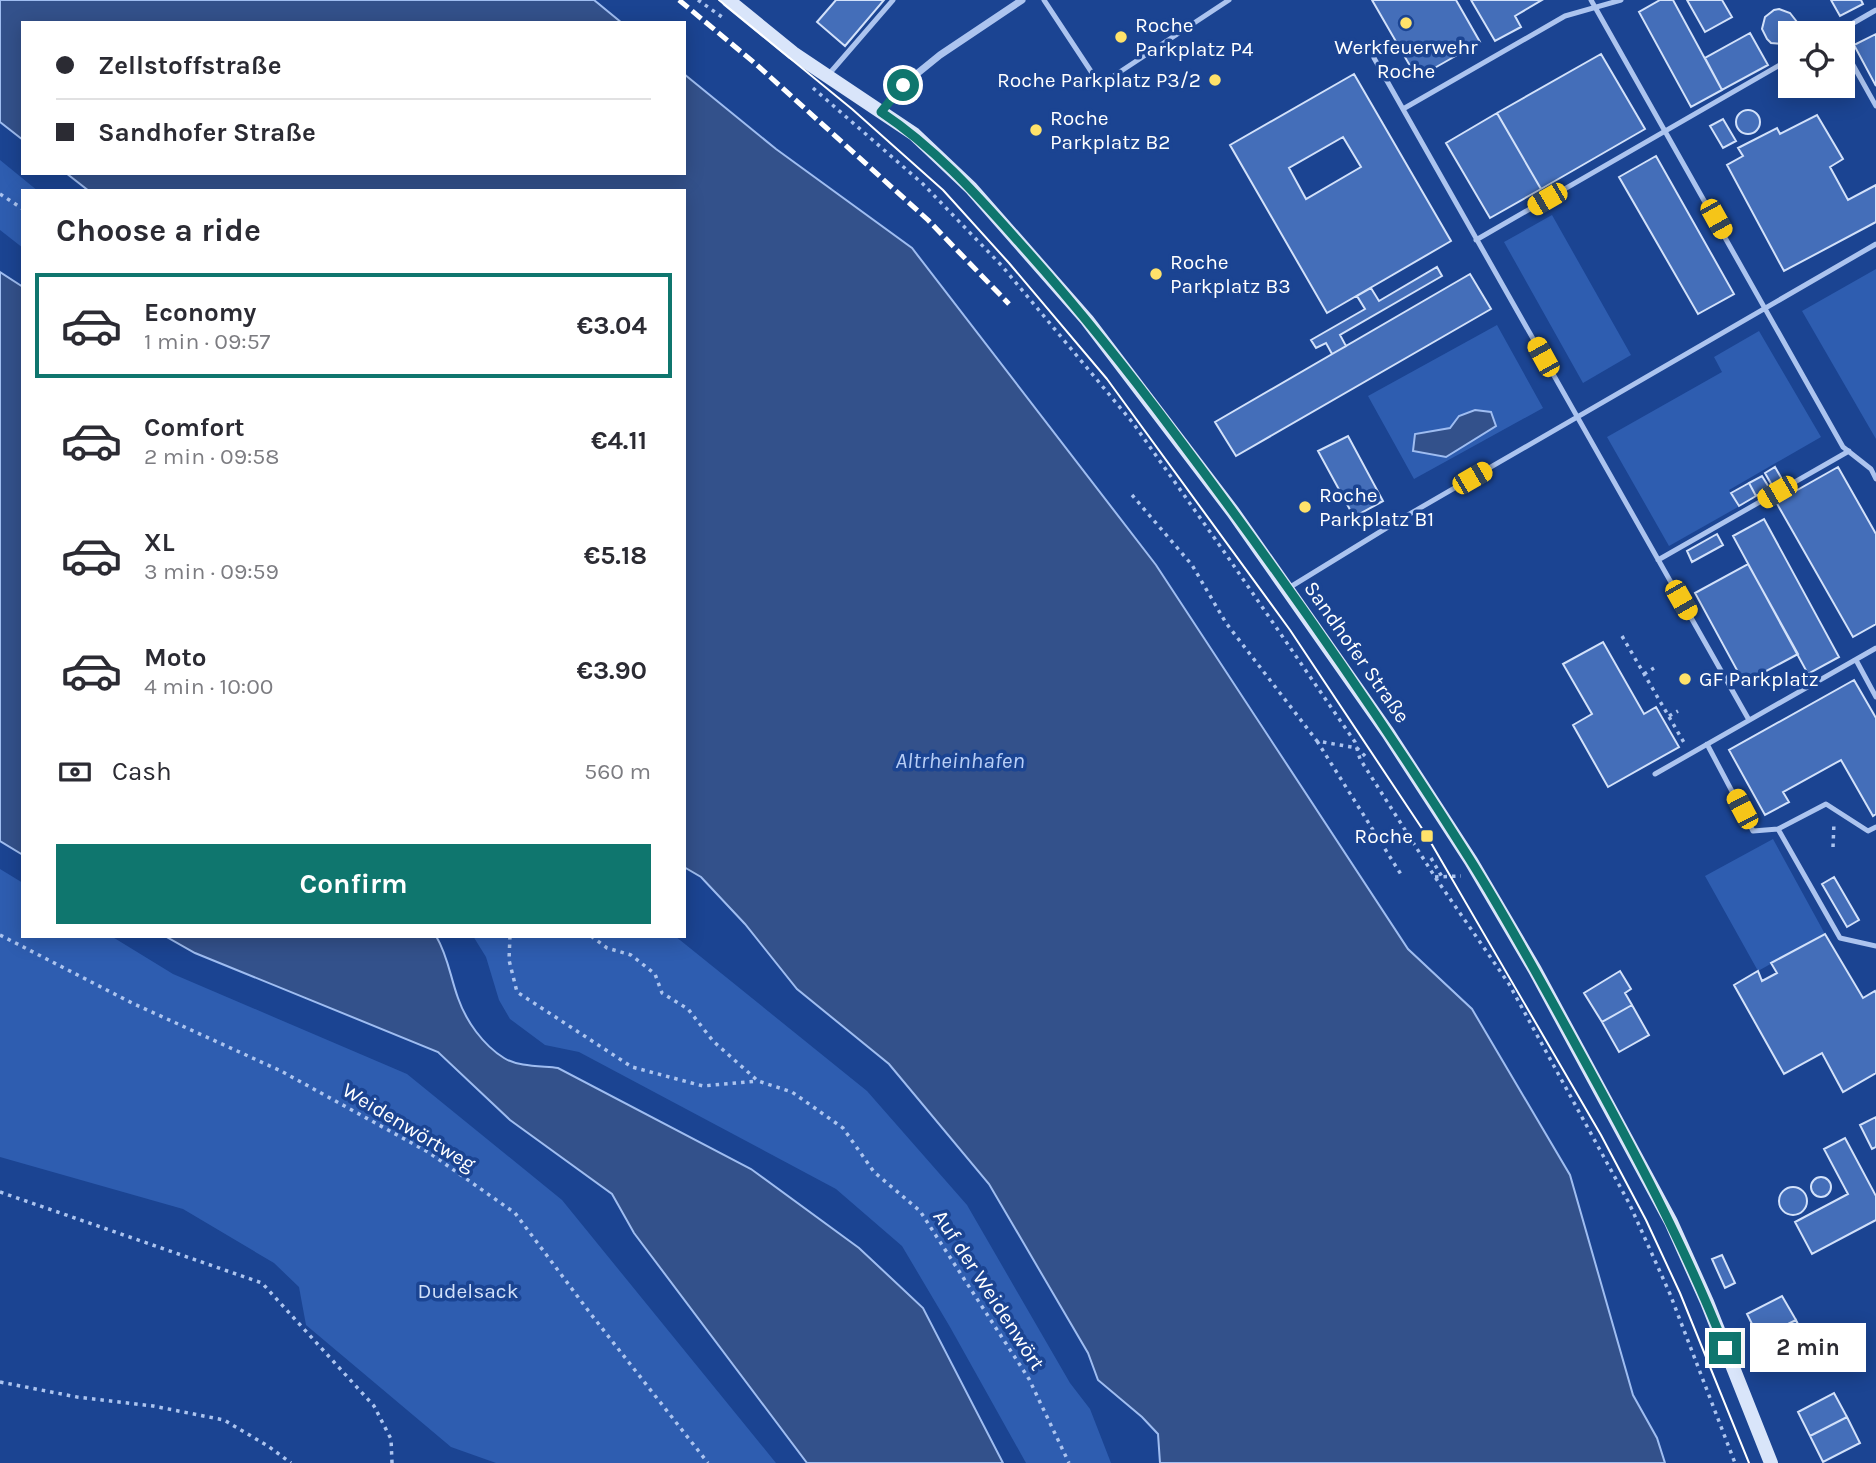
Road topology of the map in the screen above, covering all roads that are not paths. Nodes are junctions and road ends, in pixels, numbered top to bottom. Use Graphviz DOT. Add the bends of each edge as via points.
graph roads {
  1 [pos="728,0"];
  2 [pos="893,0"];
  3 [pos="1022,0"];
  4 [pos="1044,0"];
  5 [pos="1229,0"];
  6 [pos="1591,0"];
  7 [pos="1621,0"];
  8 [pos="1595,8"];
  9 [pos="1876,10"];
  10 [pos="1855,22"];
  11 [pos="1374,58"];
  12 [pos="1778,66"];
  13 [pos="1855,68"];
  14 [pos="827,77"];
  15 [pos="1876,106"];
  16 [pos="1403,109"];
  17 [pos="881,112"];
  18 [pos="1666,130"];
  19 [pos="1476,240"];
  20 [pos="1876,244"];
  21 [pos="1765,307"];
  22 [pos="1577,417"];
  23 [pos="1849,452"];
  24 [pos="1876,479"];
  25 [pos="1658,560"];
  26 [pos="1287,589"];
  27 [pos="1876,648"];
  28 [pos="1856,660"];
  29 [pos="1876,696"];
  30 [pos="1749,720"];
  31 [pos="1707,744"];
  32 [pos="1655,774"];
  33 [pos="1876,827"];
  34 [pos="1778,829"];
  35 [pos="1876,946"];
  36 [pos="1771,1463"];
  1 -- 14 [label="street, Sandhofer Straße"];
  2 -- 14 [label="lane"];
  3 -- 17 [label="street" via="940,55 903,85"];
  4 -- 5 [label="lane" via="1100,85"];
  6 -- 8 [label="lane"];
  7 -- 8 [label="lane"];
  8 -- 16 [label="lane" via="1565,16"];
  8 -- 18 [label="lane"];
  9 -- 10 [label="lane"];
  11 -- 16 [label="lane"];
  12 -- 18 [label="lane"];
  13 -- 15 [label="lane"];
  14 -- 17 [label="street, Sandhofer Straße"];
  16 -- 19 [label="lane"];
  17 -- 26 [label="street, Sandhofer Straße" via="914,134 971,188 1087,320"];
  18 -- 19 [label="lane"];
  18 -- 21 [label="lane"];
  19 -- 22 [label="lane"];
  20 -- 21 [label="lane"];
  21 -- 22 [label="lane"];
  21 -- 23 [label="lane"];
  22 -- 25 [label="lane"];
  22 -- 26 [label="lane"];
  23 -- 24 [label="lane"];
  23 -- 25 [label="lane"];
  25 -- 30 [label="lane"];
  26 -- 36 [label="street, Sandhofer Straße" via="1471,861 1548,993 1671,1222"];
  27 -- 28 [label="lane"];
  28 -- 29 [label="lane"];
  28 -- 30 [label="lane"];
  30 -- 31 [label="lane"];
  31 -- 32 [label="lane"];
  31 -- 34 [label="lane" via="1753,831"];
  33 -- 34 [label="lane" via="1868,831 1826,804"];
  34 -- 35 [label="lane" via="1840,938"];
}
